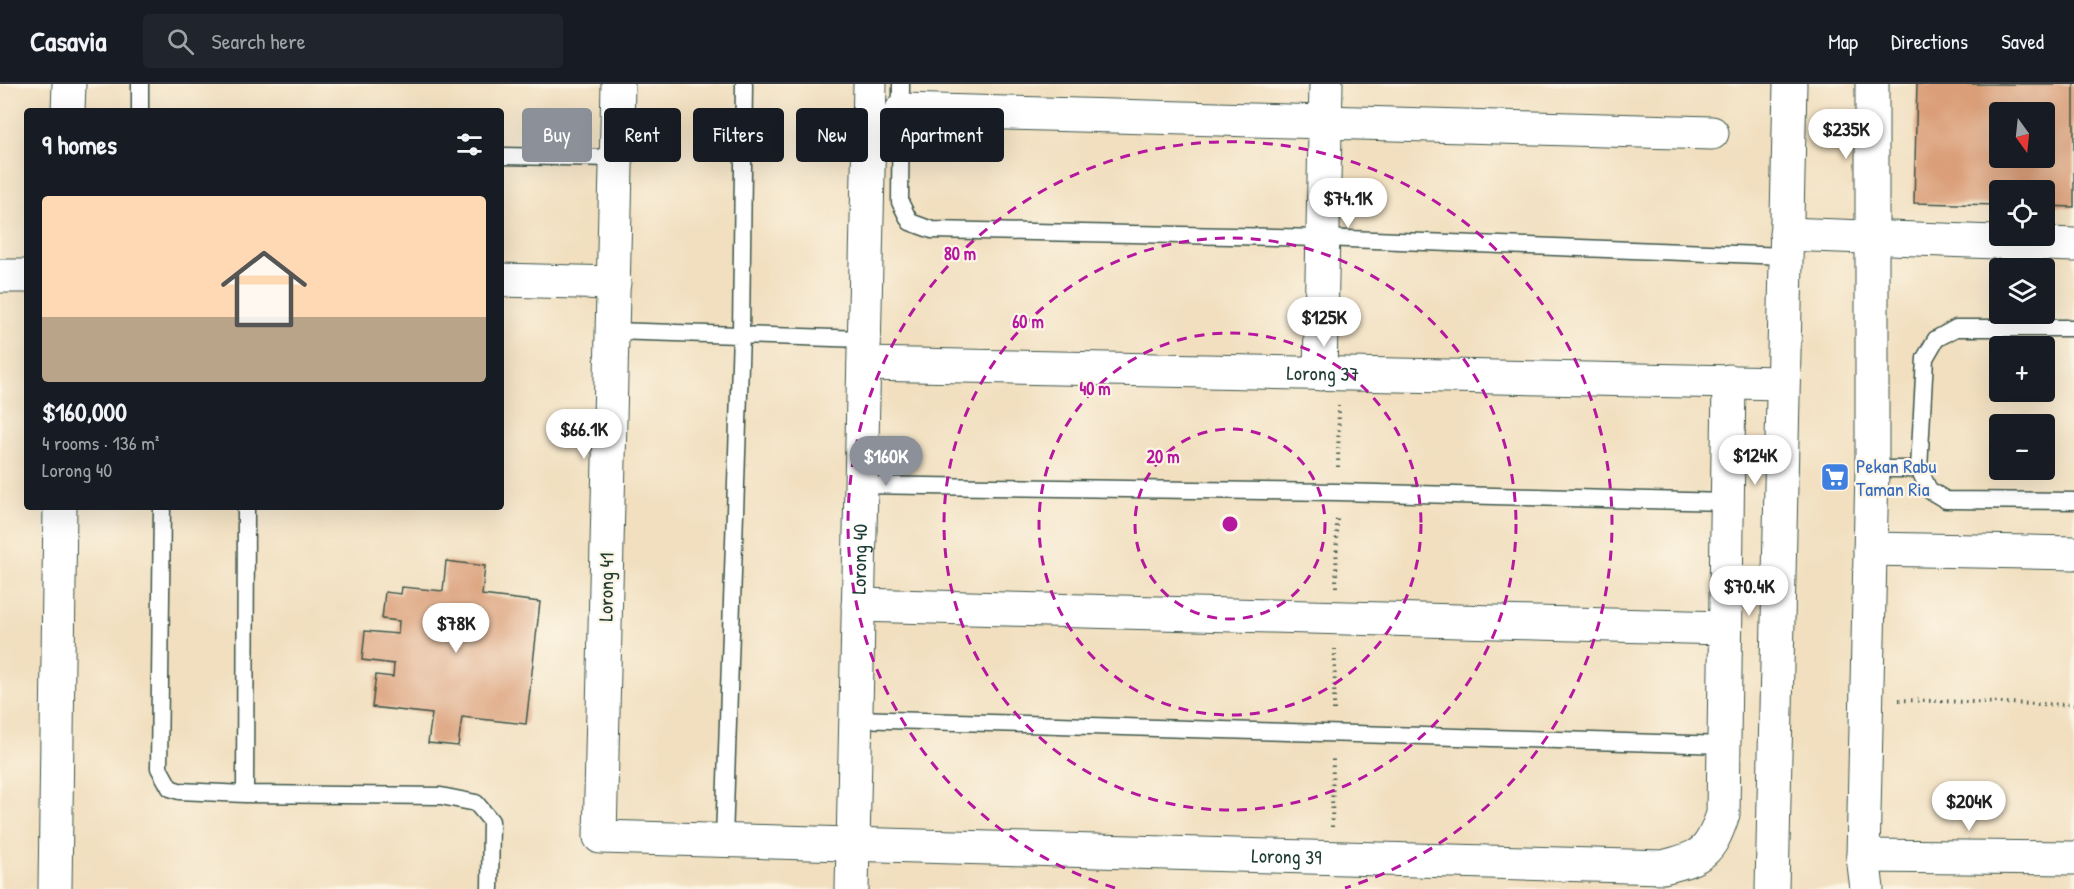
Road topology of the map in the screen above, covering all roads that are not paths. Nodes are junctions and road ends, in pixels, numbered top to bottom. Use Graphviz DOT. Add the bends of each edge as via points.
graph roads {
  1 [pos="69,84"];
  2 [pos="140,84"];
  3 [pos="618,84"];
  4 [pos="744,84"];
  5 [pos="870,84"];
  6 [pos="1326,84"];
  7 [pos="1790,84"];
  8 [pos="1872,84"];
  9 [pos="902,97"];
  10 [pos="68,108"];
  11 [pos="140,108"];
  12 [pos="617,108"];
  13 [pos="1325,122"];
  14 [pos="1712,133"];
  15 [pos="504,156"];
  16 [pos="604,158"];
  17 [pos="616,162"];
  18 [pos="1871,237"];
  19 [pos="1323,238"];
  20 [pos="1786,245"];
  21 [pos="2074,245"];
  22 [pos="0,276"];
  23 [pos="24,276"];
  24 [pos="504,280"];
  25 [pos="614,283"];
  26 [pos="2074,328"];
  27 [pos="612,331"];
  28 [pos="741,334"];
  29 [pos="864,352"];
  30 [pos="1320,374"];
  31 [pos="1729,381"];
  32 [pos="1783,383"];
  33 [pos="1872,469"];
  34 [pos="1919,469"];
  35 [pos="861,485"];
  36 [pos="2074,501"];
  37 [pos="1725,502"];
  38 [pos="60,510"];
  39 [pos="162,510"];
  40 [pos="246,510"];
  41 [pos="1870,549"];
  42 [pos="2074,553"];
  43 [pos="858,606"];
  44 [pos="1724,628"];
  45 [pos="855,719"];
  46 [pos="1725,744"];
  47 [pos="244,794"];
  48 [pos="724,840"];
  49 [pos="853,844"];
  50 [pos="1863,856"];
  51 [pos="2074,858"];
  52 [pos="56,889"];
  53 [pos="490,889"];
  54 [pos="852,889"];
  55 [pos="1772,889"];
  56 [pos="1867,889"];
  1 -- 10 [label="street"];
  2 -- 11 [label="lane"];
  3 -- 12 [label="street, Lorong 41"];
  4 -- 28 [label="lane"];
  5 -- 29 [label="street, Lorong 40"];
  6 -- 13 [label="street"];
  7 -- 20 [label="street"];
  8 -- 18 [label="street"];
  9 -- 13 [label="street"];
  9 -- 19 [label="lane" via="900,202 910,222 932,230"];
  13 -- 14 [label="street"];
  13 -- 19 [label="street"];
  15 -- 16 [label="lane"];
  17 -- 25 [label="street, Lorong 41"];
  18 -- 20 [label="street"];
  18 -- 21 [label="street"];
  18 -- 33 [label="street"];
  19 -- 20 [label="lane"];
  19 -- 30 [label="street"];
  20 -- 32 [label="street"];
  22 -- 23 [label="street"];
  24 -- 25 [label="street"];
  25 -- 27 [label="street, Lorong 41"];
  26 -- 34 [label="lane" via="1956,328 1936,339 1925,358"];
  27 -- 28 [label="lane"];
  27 -- 48 [label="street, Lorong 41" via="600,837"];
  28 -- 29 [label="lane"];
  28 -- 48 [label="lane"];
  29 -- 30 [label="street, Lorong 37"];
  29 -- 35 [label="street, Lorong 40"];
  30 -- 31 [label="street, Lorong 37"];
  31 -- 32 [label="street, Lorong 37"];
  31 -- 37 [label="street"];
  32 -- 55 [label="street"];
  33 -- 34 [label="lane"];
  33 -- 41 [label="street"];
  34 -- 36 [label="lane" via="1929,490 1946,500"];
  35 -- 37 [label="lane"];
  35 -- 43 [label="street, Lorong 40"];
  37 -- 44 [label="street"];
  38 -- 52 [label="street"];
  39 -- 47 [label="lane" via="159,768 170,788 179,791"];
  40 -- 47 [label="lane"];
  41 -- 42 [label="street"];
  41 -- 50 [label="street"];
  43 -- 44 [label="street"];
  43 -- 45 [label="street, Lorong 40"];
  44 -- 46 [label="street"];
  45 -- 46 [label="lane"];
  45 -- 49 [label="street, Lorong 40"];
  46 -- 49 [label="street, Lorong 39" via="1723,814 1713,843 1690,860 1662,867"];
  47 -- 53 [label="lane" via="441,796 476,803 490,821"];
  48 -- 49 [label="street, Lorong 41"];
  49 -- 54 [label="street, Lorong 40"];
  50 -- 51 [label="street"];
  50 -- 56 [label="street"];
}
